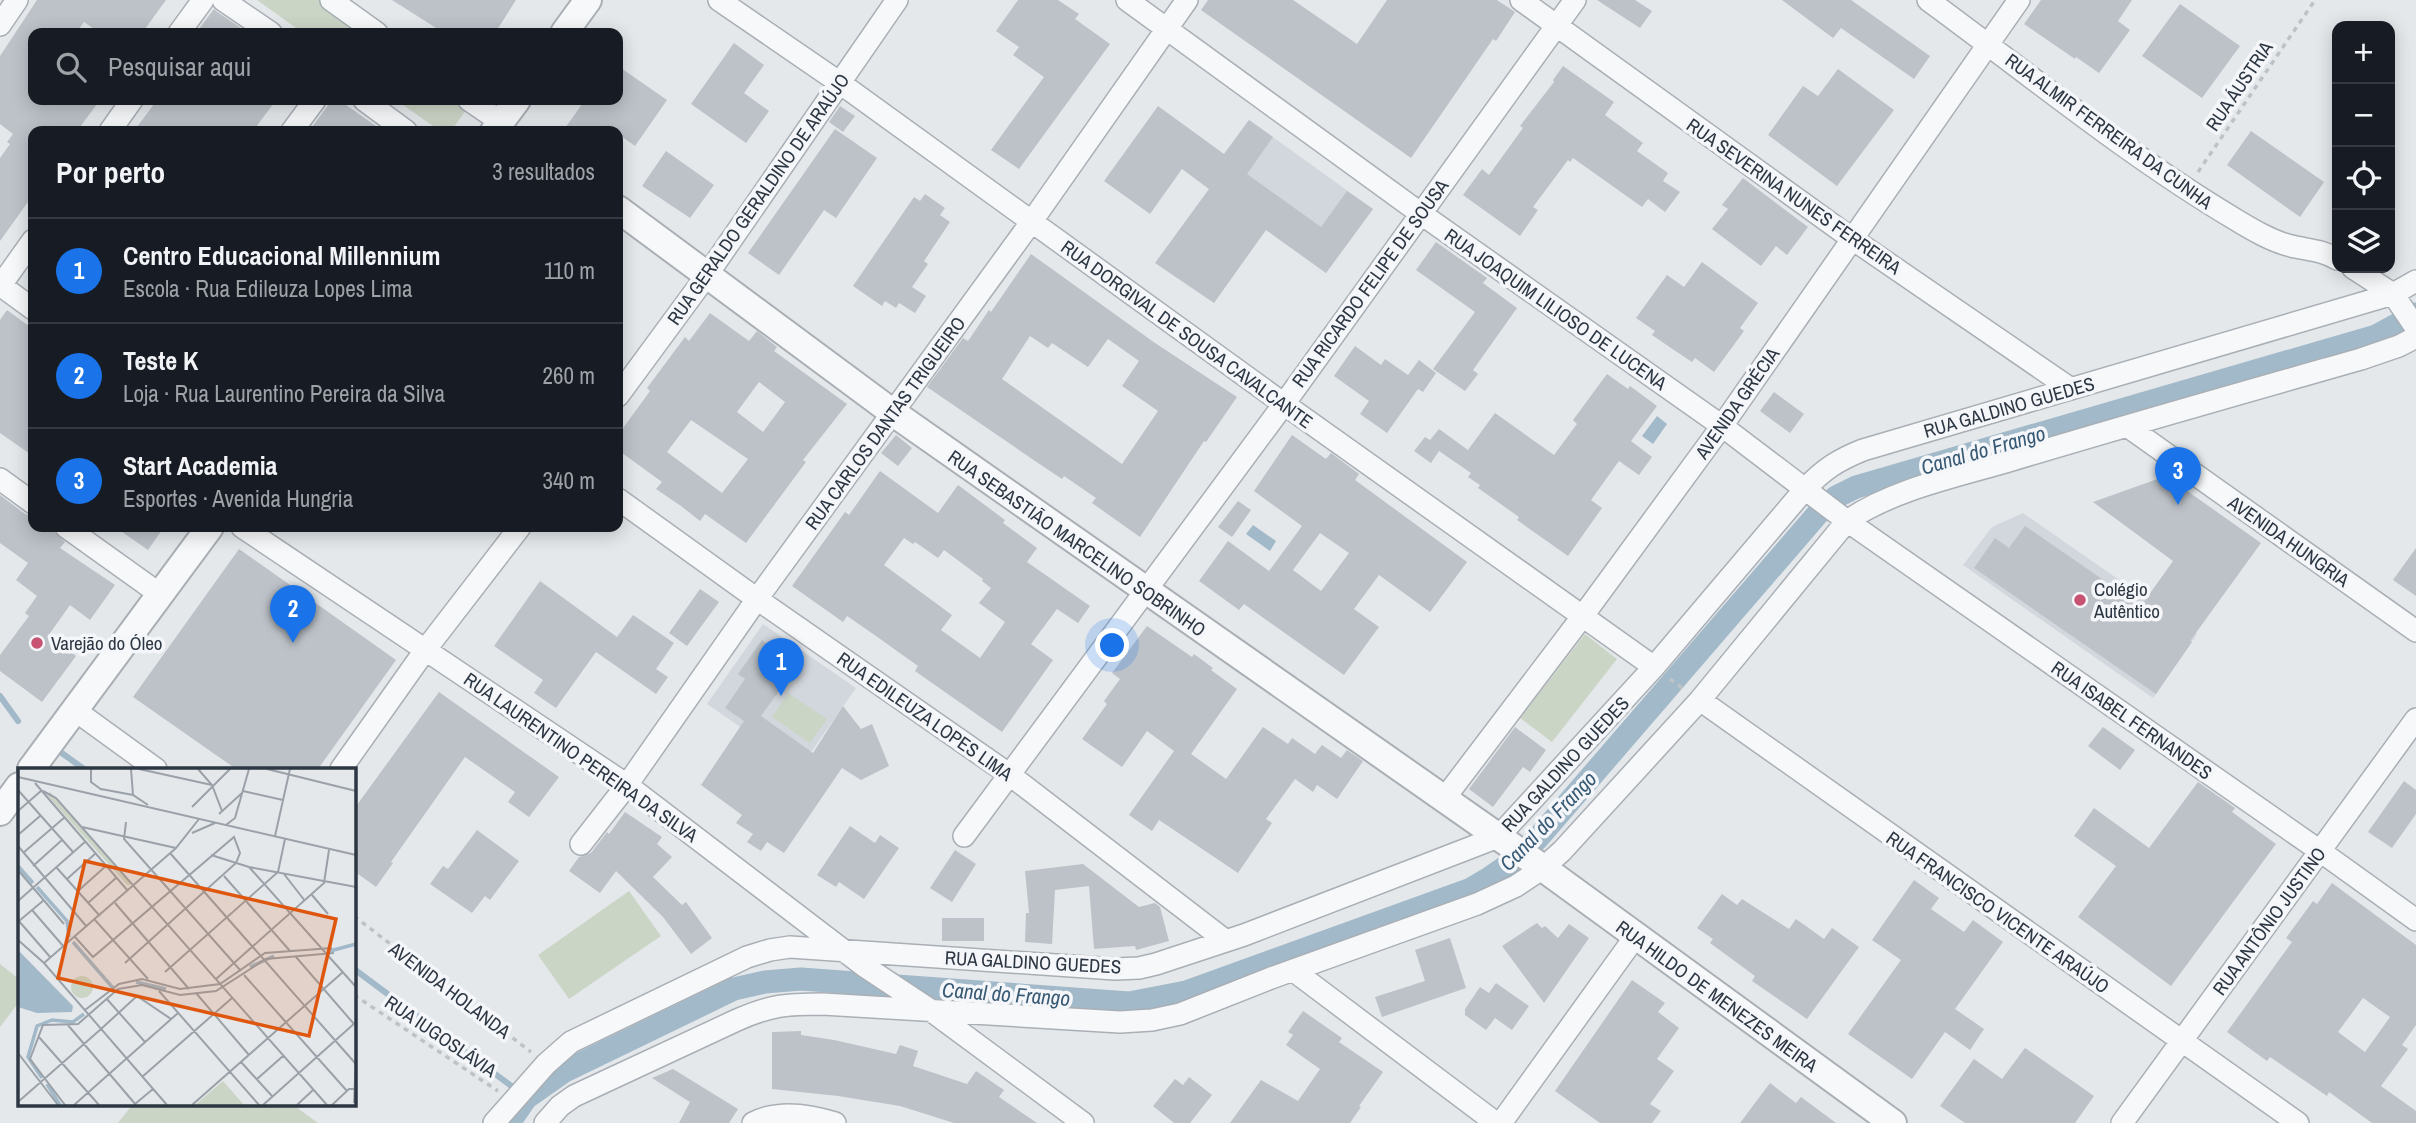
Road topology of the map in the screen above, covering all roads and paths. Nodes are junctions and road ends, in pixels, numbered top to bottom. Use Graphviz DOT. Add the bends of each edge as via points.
graph roads {
  1 [pos="17,0"];
  2 [pos="203,0"];
  3 [pos="223,0"];
  4 [pos="331,0"];
  5 [pos="587,0"];
  6 [pos="719,0"];
  7 [pos="897,0"];
  8 [pos="1127,0"];
  9 [pos="1187,0"];
  10 [pos="1521,0"];
  11 [pos="1575,0"];
  12 [pos="1928,0"];
  13 [pos="2019,0"];
  14 [pos="2315,0"];
  15 [pos="0,25"];
  16 [pos="1556,26"];
  17 [pos="183,28"];
  18 [pos="264,28"];
  19 [pos="370,28"];
  20 [pos="567,28"];
  21 [pos="1167,28"];
  22 [pos="1987,43"];
  23 [pos="840,83"];
  24 [pos="128,105"];
  25 [pos="311,105"];
  26 [pos="371,105"];
  27 [pos="476,105"];
  28 [pos="514,105"];
  29 [pos="114,126"];
  30 [pos="296,126"];
  31 [pos="399,126"];
  32 [pos="501,126"];
  33 [pos="504,126"];
  34 [pos="2187,188"];
  35 [pos="623,213"];
  36 [pos="1420,213"];
  37 [pos="1032,221"];
  38 [pos="1851,238"];
  39 [pos="28,247"];
  40 [pos="2332,256"];
  41 [pos="2360,273"];
  42 [pos="707,275"];
  43 [pos="2416,281"];
  44 [pos="1,285"];
  45 [pos="2395,297"];
  46 [pos="28,305"];
  47 [pos="2415,330"];
  48 [pos="623,389"];
  49 [pos="2071,389"];
  50 [pos="1284,404"];
  51 [pos="892,412"];
  52 [pos="1722,426"];
  53 [pos="2127,426"];
  54 [pos="0,479"];
  55 [pos="1805,488"];
  56 [pos="28,499"];
  57 [pos="623,503"];
  58 [pos="1847,520"];
  59 [pos="73,532"];
  60 [pos="206,532"];
  61 [pos="250,532"];
  62 [pos="516,532"];
  63 [pos="1146,591"];
  64 [pos="161,595"];
  65 [pos="757,599"];
  66 [pos="1582,617"];
  67 [pos="2416,631"];
  68 [pos="426,649"];
  69 [pos="1654,667"];
  70 [pos="1700,700"];
  71 [pos="76,711"];
  72 [pos="2416,719"];
  73 [pos="33,768"];
  74 [pos="155,768"];
  75 [pos="342,768"];
  76 [pos="1010,775"];
  77 [pos="627,785"];
  78 [pos="18,787"];
  79 [pos="1444,799"];
  80 [pos="0,812"];
  81 [pos="964,836"];
  82 [pos="1498,837"];
  83 [pos="581,844"];
  84 [pos="2320,851"];
  85 [pos="1543,868"];
  86 [pos="355,917"];
  87 [pos="2416,920"];
  88 [pos="1635,937"];
  89 [pos="1226,941"];
  90 [pos="845,951"];
  91 [pos="1294,971"];
  92 [pos="355,996"];
  93 [pos="920,1004"];
  94 [pos="2180,1041"];
  95 [pos="546,1064"];
  96 [pos="513,1101"];
  97 [pos="494,1123"];
  98 [pos="545,1123"];
  99 [pos="753,1123"];
  100 [pos="835,1123"];
  101 [pos="1083,1123"];
  102 [pos="1498,1123"];
  103 [pos="1892,1123"];
  104 [pos="2122,1123"];
  105 [pos="2298,1123"];
  1 -- 15 [label="street"];
  2 -- 17 [label="street"];
  3 -- 18 [label="street"];
  4 -- 19 [label="street"];
  5 -- 20 [label="street"];
  6 -- 23 [label="street, RUA DORGIVAL DE SOUSA CAVALCANTE"];
  7 -- 23 [label="street, RUA GERALDO GERALDINO DE ARAÚJO"];
  8 -- 21 [label="street, RUA JOAQUIM LILIOSO DE LUCENA"];
  9 -- 21 [label="street, RUA CARLOS DANTAS TRIGUEIRO"];
  10 -- 16 [label="street, RUA SEVERINA NUNES FERREIRA"];
  11 -- 16 [label="street, RUA RICARDO FELIPE DE SOUSA"];
  12 -- 22 [label="street, RUA ALMIR FERREIRA DA CUNHA"];
  13 -- 22 [label="street, AVENIDA GRÉCIA"];
  14 -- 34 [label="path, RUA ÁUSTRIA"];
  16 -- 36 [label="street, RUA RICARDO FELIPE DE SOUSA"];
  16 -- 38 [label="street, RUA SEVERINA NUNES FERREIRA"];
  21 -- 36 [label="street, RUA JOAQUIM LILIOSO DE LUCENA"];
  21 -- 37 [label="street, RUA CARLOS DANTAS TRIGUEIRO"];
  22 -- 34 [label="street, RUA ALMIR FERREIRA DA CUNHA"];
  22 -- 38 [label="street, AVENIDA GRÉCIA"];
  23 -- 37 [label="street, RUA DORGIVAL DE SOUSA CAVALCANTE"];
  23 -- 42 [label="street, RUA GERALDO GERALDINO DE ARAÚJO"];
  24 -- 29 [label="street"];
  25 -- 30 [label="street"];
  26 -- 31 [label="street"];
  27 -- 32 [label="street"];
  28 -- 33 [label="street"];
  34 -- 40 [label="street, RUA ALMIR FERREIRA DA CUNHA" via="2275,240"];
  35 -- 42 [label="street, RUA SEBASTIÃO MARCELINO SOBRINHO"];
  36 -- 50 [label="street, RUA RICARDO FELIPE DE SOUSA"];
  36 -- 52 [label="street, RUA JOAQUIM LILIOSO DE LUCENA"];
  37 -- 50 [label="street, RUA DORGIVAL DE SOUSA CAVALCANTE"];
  37 -- 51 [label="street, RUA CARLOS DANTAS TRIGUEIRO"];
  38 -- 49 [label="street, RUA SEVERINA NUNES FERREIRA"];
  38 -- 52 [label="street, AVENIDA GRÉCIA"];
  39 -- 44 [label="street"];
  41 -- 45 [label="street"];
  42 -- 48 [label="street, RUA GERALDO GERALDINO DE ARAÚJO"];
  42 -- 51 [label="street, RUA SEBASTIÃO MARCELINO SOBRINHO"];
  43 -- 45 [label="street, RUA GALDINO GUEDES"];
  44 -- 46 [label="street"];
  45 -- 47 [label="street"];
  45 -- 49 [label="street, RUA GALDINO GUEDES"];
  47 -- 53 [label="street" via="2399,346 2361,359"];
  49 -- 55 [label="street, RUA GALDINO GUEDES" via="1863,450 1824,470"];
  50 -- 63 [label="street, RUA RICARDO FELIPE DE SOUSA"];
  50 -- 66 [label="street, RUA DORGIVAL DE SOUSA CAVALCANTE"];
  51 -- 63 [label="street, RUA SEBASTIÃO MARCELINO SOBRINHO"];
  51 -- 65 [label="street, RUA CARLOS DANTAS TRIGUEIRO"];
  52 -- 55 [label="street, RUA JOAQUIM LILIOSO DE LUCENA"];
  52 -- 66 [label="street, AVENIDA GRÉCIA"];
  53 -- 58 [label="street" via="1904,493 1866,507"];
  53 -- 67 [label="street, AVENIDA HUNGRIA"];
  54 -- 56 [label="street"];
  55 -- 58 [label="street, RUA JOAQUIM LILIOSO DE LUCENA"];
  55 -- 69 [label="street, RUA GALDINO GUEDES"];
  57 -- 65 [label="street, RUA EDILEUZA LOPES LIMA"];
  58 -- 70 [label="street"];
  58 -- 84 [label="street, RUA ISABEL FERNANDES"];
  59 -- 64 [label="street"];
  60 -- 64 [label="street"];
  61 -- 68 [label="street, RUA LAURENTINO PEREIRA DA SILVA"];
  62 -- 68 [label="street"];
  63 -- 76 [label="street, RUA RICARDO FELIPE DE SOUSA"];
  63 -- 79 [label="street, RUA SEBASTIÃO MARCELINO SOBRINHO"];
  64 -- 71 [label="street"];
  65 -- 76 [label="street, RUA EDILEUZA LOPES LIMA"];
  65 -- 77 [label="street, RUA CARLOS DANTAS TRIGUEIRO"];
  66 -- 69 [label="street, RUA DORGIVAL DE SOUSA CAVALCANTE"];
  66 -- 79 [label="street, AVENIDA GRÉCIA"];
  68 -- 75 [label="street"];
  68 -- 77 [label="street, RUA LAURENTINO PEREIRA DA SILVA"];
  69 -- 70 [label="path"];
  69 -- 82 [label="street, RUA GALDINO GUEDES"];
  70 -- 85 [label="street"];
  70 -- 94 [label="street, RUA FRANCISCO VICENTE ARAÚJO"];
  71 -- 73 [label="street"];
  71 -- 74 [label="street"];
  72 -- 84 [label="street, RUA ANTÔNIO JUSTINO"];
  76 -- 81 [label="street, RUA RICARDO FELIPE DE SOUSA"];
  76 -- 89 [label="street, RUA EDILEUZA LOPES LIMA"];
  77 -- 83 [label="street, RUA CARLOS DANTAS TRIGUEIRO"];
  77 -- 90 [label="street, RUA LAURENTINO PEREIRA DA SILVA"];
  78 -- 80 [label="street"];
  79 -- 82 [label="street, RUA SEBASTIÃO MARCELINO SOBRINHO"];
  82 -- 85 [label="street, RUA SEBASTIÃO MARCELINO SOBRINHO"];
  82 -- 89 [label="street, RUA GALDINO GUEDES"];
  84 -- 87 [label="street, RUA ISABEL FERNANDES"];
  84 -- 94 [label="street, RUA ANTÔNIO JUSTINO"];
  85 -- 88 [label="street, RUA HILDO DE MENEZES MEIRA"];
  85 -- 91 [label="street" via="1477,904"];
  86 -- 95 [label="path, AVENIDA HOLANDA"];
  88 -- 102 [label="street"];
  88 -- 103 [label="street, RUA HILDO DE MENEZES MEIRA"];
  89 -- 90 [label="street, RUA GALDINO GUEDES" via="1157,964 1115,969"];
  90 -- 93 [label="street, RUA LAURENTINO PEREIRA DA SILVA"];
  90 -- 95 [label="street, RUA GALDINO GUEDES" via="790,947 747,957 572,1042"];
  91 -- 93 [label="street" via="1152,1020 1120,1022"];
  91 -- 102 [label="street"];
  92 -- 96 [label="path, RUA IUGOSLÁVIA"];
  93 -- 98 [label="street" via="782,1004 759,1010 574,1096"];
  93 -- 101 [label="street, RUA LAURENTINO PEREIRA DA SILVA"];
  94 -- 104 [label="street, RUA ANTÔNIO JUSTINO"];
  94 -- 105 [label="street, RUA FRANCISCO VICENTE ARAÚJO"];
  95 -- 96 [label="street, RUA GALDINO GUEDES"];
  96 -- 97 [label="street, RUA GALDINO GUEDES"];
  99 -- 100 [label="street" via="797,1115"];
}
